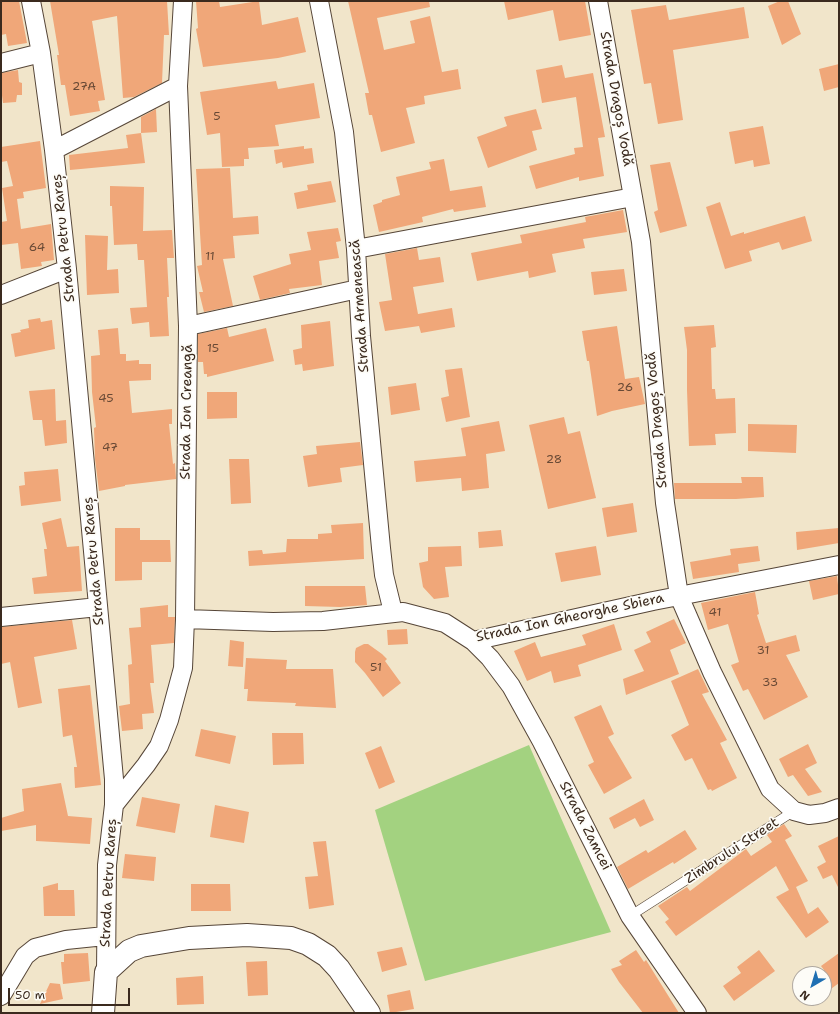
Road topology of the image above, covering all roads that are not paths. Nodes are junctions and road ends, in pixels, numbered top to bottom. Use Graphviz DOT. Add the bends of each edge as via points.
graph roads {
  1 [pos="31,1"];
  2 [pos="183,1"];
  3 [pos="319,1"];
  4 [pos="598,1"];
  5 [pos="41,54"];
  6 [pos="1,63"];
  7 [pos="178,86"];
  8 [pos="54,150"];
  9 [pos="634,197"];
  10 [pos="356,249"];
  11 [pos="68,269"];
  12 [pos="358,289"];
  13 [pos="1,295"];
  14 [pos="188,326"];
  15 [pos="839,565"];
  16 [pos="679,596"];
  17 [pos="98,607"];
  18 [pos="393,612"];
  19 [pos="1,617"];
  20 [pos="185,619"];
  21 [pos="472,641"];
  22 [pos="114,805"];
  23 [pos="839,808"];
  24 [pos="794,811"];
  25 [pos="630,916"];
  26 [pos="105,936"];
  27 [pos="106,972"];
  28 [pos="1,996"];
  29 [pos="103,1013"];
  30 [pos="369,1013"];
  31 [pos="697,1013"];
  1 -- 5 [label="street, Strada Petru Rareș"];
  2 -- 7 [label="street, Strada Ion Creangă"];
  3 -- 10 [label="street, Strada Armenească" via="344,132"];
  4 -- 9 [label="street, Strada Dragoș Vodă"];
  5 -- 6 [label="street"];
  5 -- 8 [label="street, Strada Petru Rareș"];
  7 -- 8 [label="street"];
  7 -- 14 [label="street, Strada Ion Creangă"];
  8 -- 11 [label="street, Strada Petru Rareș"];
  9 -- 10 [label="street"];
  9 -- 16 [label="street, Strada Dragoș Vodă" via="641,242 664,503"];
  10 -- 12 [label="street, Strada Armenească"];
  11 -- 13 [label="street"];
  11 -- 17 [label="street, Strada Petru Rareș"];
  12 -- 14 [label="street"];
  12 -- 18 [label="street, Strada Armenească" via="381,548 384,575"];
  14 -- 20 [label="street, Strada Ion Creangă"];
  15 -- 16 [label="street, Strada Ion Gheorghe Sbiera"];
  16 -- 21 [label="street, Strada Ion Gheorghe Sbiera"];
  16 -- 24 [label="street, Strada Dragoș Vodă" via="712,672 770,788"];
  17 -- 19 [label="street"];
  17 -- 22 [label="street, Strada Petru Rareș" via="114,778"];
  18 -- 20 [label="street, Strada Ion Gheorghe Sbiera" via="323,621"];
  18 -- 21 [label="street, Strada Ion Gheorghe Sbiera" via="404,612 445,623"];
  20 -- 22 [label="street, Strada Ion Creangă" via="183,668 170,720 159,746"];
  21 -- 25 [label="street, Strada Zamcei" via="490,658 511,686"];
  22 -- 26 [label="street, Strada Petru Rareș" via="107,865"];
  23 -- 24 [label="street, Zimbrului Street" via="809,815"];
  24 -- 25 [label="lane, Zimbrului Street"];
  25 -- 31 [label="street, Strada Zamcei"];
  26 -- 27 [label="street, Strada Petru Rareș"];
  26 -- 28 [label="street" via="66,940 35,948 25,956"];
  27 -- 29 [label="street"];
  27 -- 30 [label="street" via="129,950 141,946 188,938 225,936 291,938 308,944 327,956"];
}
